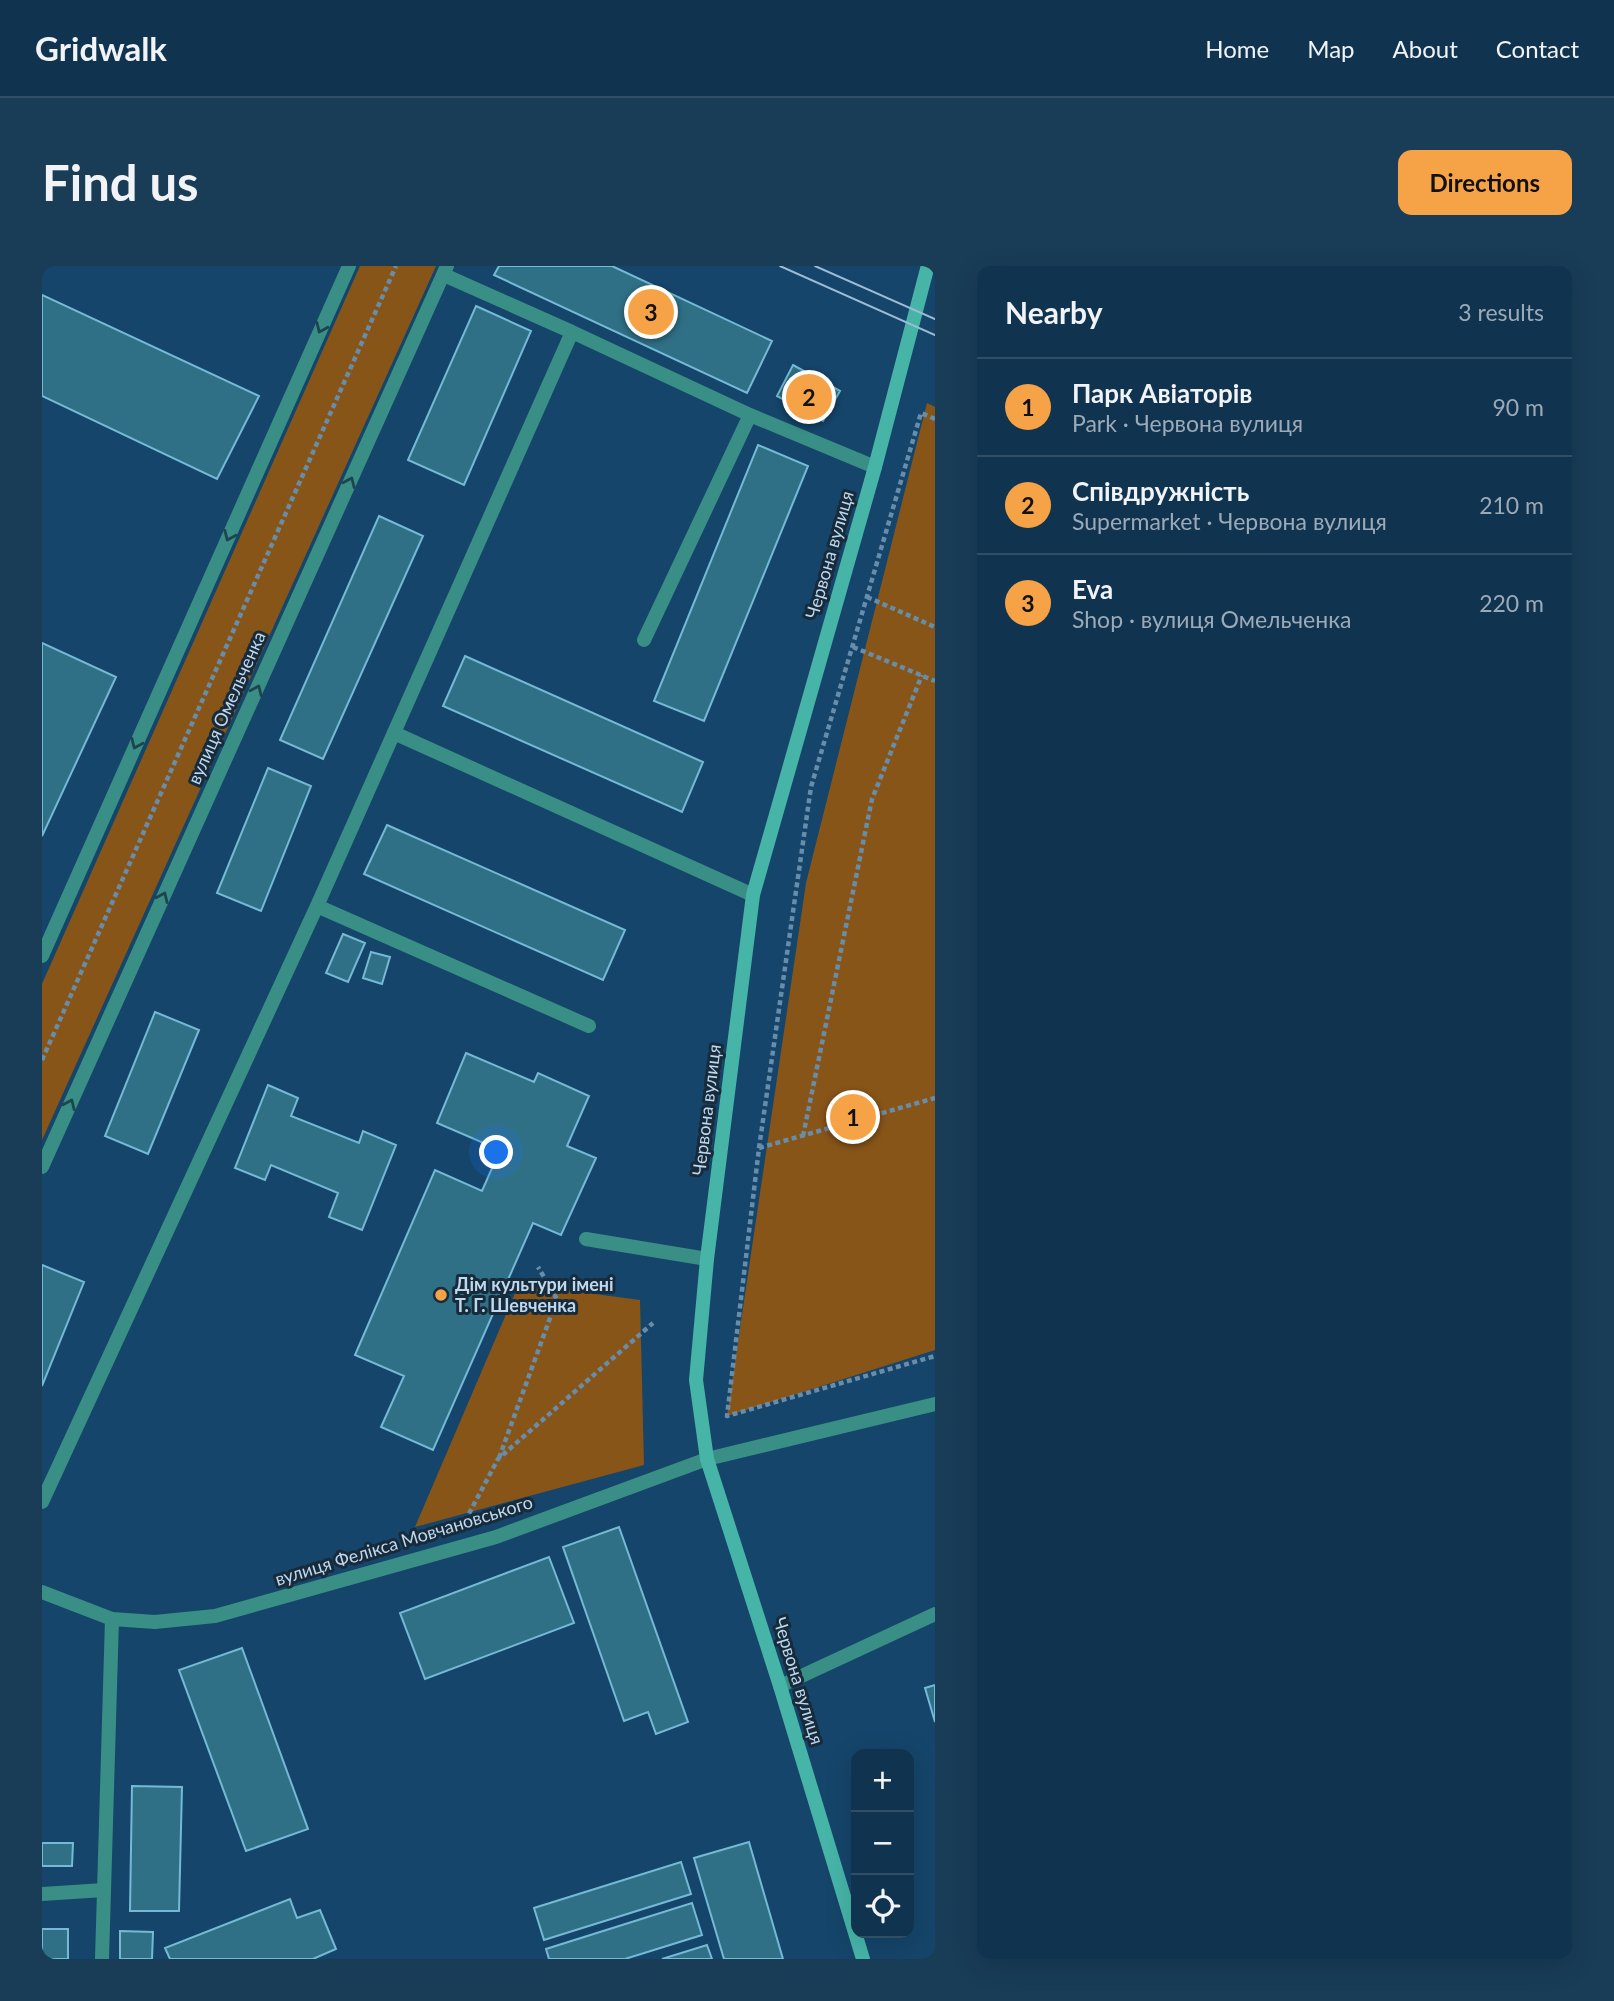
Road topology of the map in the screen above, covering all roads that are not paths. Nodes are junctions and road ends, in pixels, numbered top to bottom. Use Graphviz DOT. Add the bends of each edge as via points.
graph roads {
  1 [pos="349,266"];
  2 [pos="928,268"];
  3 [pos="446,271"];
  4 [pos="572,332"];
  5 [pos="750,415"];
  6 [pos="875,467"];
  7 [pos="644,640"];
  8 [pos="394,733"];
  9 [pos="753,895"];
  10 [pos="317,906"];
  11 [pos="42,957"];
  12 [pos="589,1026"];
  13 [pos="42,1167"];
  14 [pos="586,1239"];
  15 [pos="707,1259"];
  16 [pos="935,1404"];
  17 [pos="707,1459"];
  18 [pos="42,1502"];
  19 [pos="42,1592"];
  20 [pos="935,1614"];
  21 [pos="112,1619"];
  22 [pos="780,1686"];
  23 [pos="104,1891"];
  24 [pos="42,1894"];
  25 [pos="102,1959"];
  26 [pos="863,1959"];
  1 -- 11 [label="street, one-way"];
  2 -- 6 [label="main road, Червона вулиця"];
  3 -- 4 [label="street"];
  13 -- 3 [label="street, вулиця Омельченка, one-way"];
  4 -- 5 [label="street"];
  4 -- 8 [label="street"];
  5 -- 6 [label="street"];
  5 -- 7 [label="street"];
  6 -- 9 [label="main road, Червона вулиця"];
  8 -- 9 [label="street"];
  8 -- 10 [label="street"];
  9 -- 15 [label="main road, Червона вулиця"];
  10 -- 12 [label="street"];
  10 -- 18 [label="street"];
  14 -- 15 [label="street"];
  15 -- 17 [label="main road, Червона вулиця" via="696,1380"];
  16 -- 17 [label="street, вулиця Фелікса Мовчановського"];
  17 -- 21 [label="street, вулиця Фелікса Мовчановського" via="496,1537 215,1616 155,1622"];
  17 -- 22 [label="main road, Червона вулиця"];
  19 -- 21 [label="street, вулиця Фелікса Мовчановського"];
  20 -- 22 [label="street"];
  21 -- 23 [label="street"];
  22 -- 26 [label="main road, Червона вулиця"];
  23 -- 24 [label="street"];
  23 -- 25 [label="street"];
}
